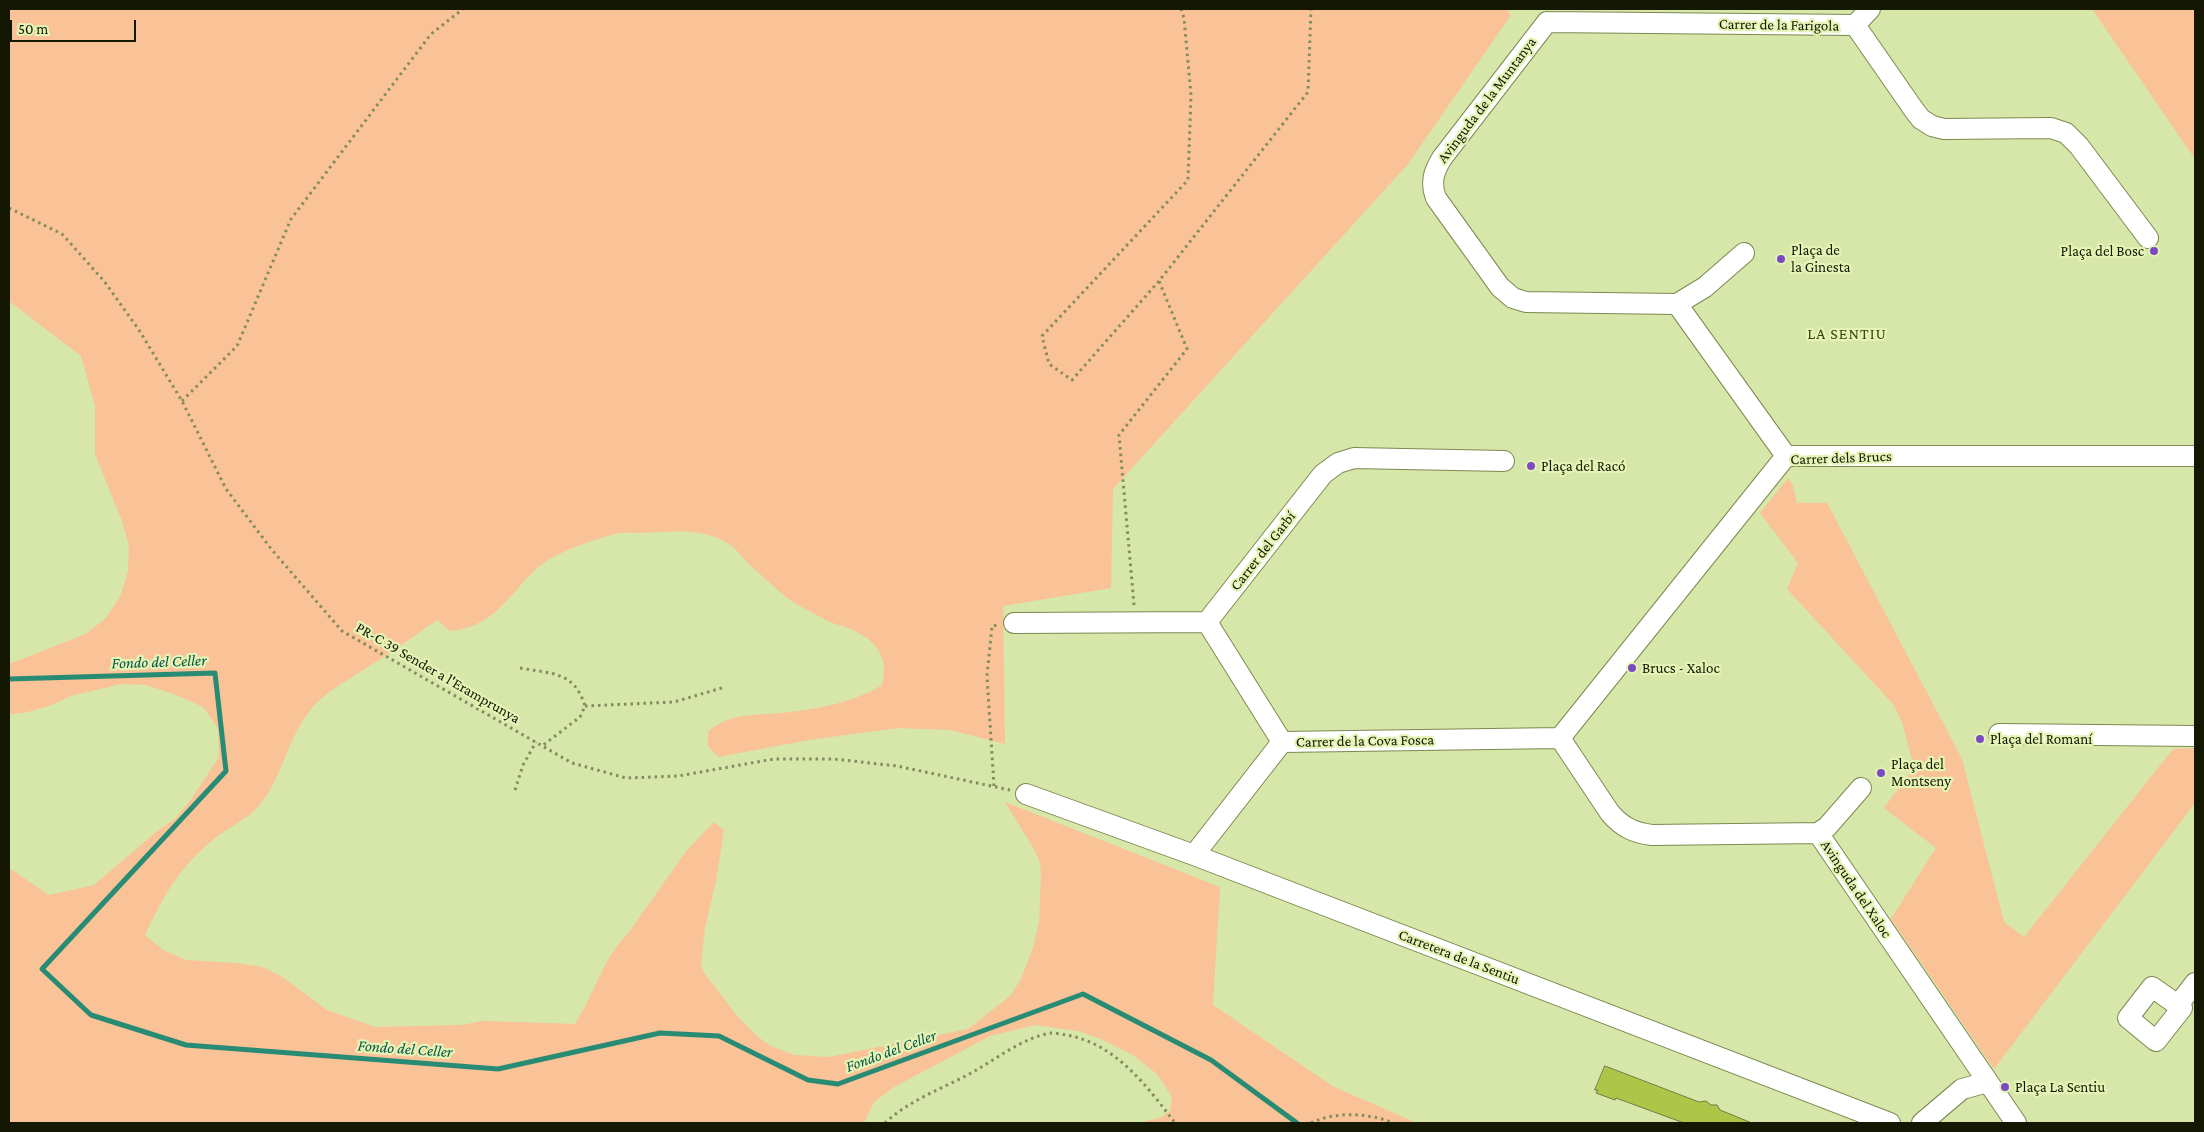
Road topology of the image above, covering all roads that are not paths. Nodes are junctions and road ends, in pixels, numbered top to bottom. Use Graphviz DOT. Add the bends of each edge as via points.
graph roads {
  1 [pos="1870,9"];
  2 [pos="1542,16"];
  3 [pos="1855,25"];
  4 [pos="2148,238"];
  5 [pos="1744,253"];
  6 [pos="1677,304"];
  7 [pos="1786,456"];
  8 [pos="2195,456"];
  9 [pos="1504,461"];
  10 [pos="1207,622"];
  11 [pos="1014,623"];
  12 [pos="1998,734"];
  13 [pos="2195,736"];
  14 [pos="1560,738"];
  15 [pos="1282,742"];
  16 [pos="1861,788"];
  17 [pos="1026,794"];
  18 [pos="1818,833"];
  19 [pos="1194,855"];
  20 [pos="2195,983"];
  21 [pos="2178,1005"];
  22 [pos="1966,1050"];
  23 [pos="1988,1082"];
  24 [pos="1962,1089"];
  25 [pos="1890,1123"];
  26 [pos="1922,1123"];
  27 [pos="2016,1123"];
  1 -- 3 [label="street"];
  2 -- 3 [label="street, Carrer de la Farigola"];
  2 -- 6 [label="street, Avinguda de la Muntanya" via="1442,158 1434,174 1436,198 1500,287 1513,298 1526,302"];
  3 -- 4 [label="street, Carrer de la Farigola" via="1921,119 1944,129 2040,127 2066,133"];
  5 -- 6 [label="street" via="1705,287"];
  6 -- 7 [label="street"];
  7 -- 8 [label="street, Carrer dels Brucs"];
  7 -- 14 [label="street, Carrer dels Brucs"];
  9 -- 10 [label="street, Carrer del Garbí" via="1362,458 1338,463 1324,474"];
  10 -- 11 [label="street"];
  10 -- 15 [label="street"];
  12 -- 13 [label="street"];
  14 -- 15 [label="street, Carrer de la Cova Fosca"];
  14 -- 18 [label="street, Avinguda del Xaloc" via="1610,813 1628,830 1652,835"];
  15 -- 19 [label="street, Carrer de la Cova Fosca"];
  16 -- 18 [label="street"];
  17 -- 19 [label="street, Carretera de la Sentiu"];
  18 -- 22 [label="street, Avinguda del Xaloc"];
  19 -- 25 [label="street, Carretera de la Sentiu"];
  20 -- 21 [label="street"];
  22 -- 23 [label="street, Avinguda del Xaloc"];
  22 -- 24 [label="street"];
  23 -- 24 [label="street"];
  23 -- 27 [label="street, Avinguda del Xaloc"];
  24 -- 26 [label="street"];
}
